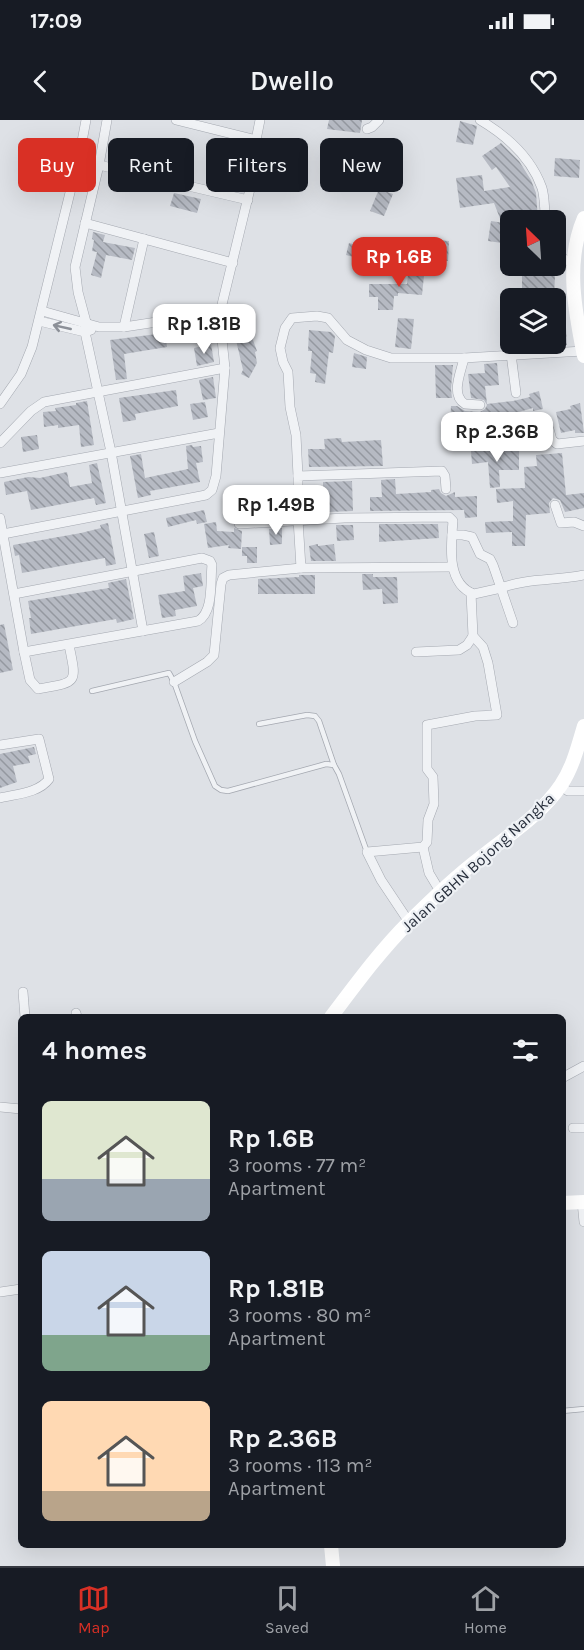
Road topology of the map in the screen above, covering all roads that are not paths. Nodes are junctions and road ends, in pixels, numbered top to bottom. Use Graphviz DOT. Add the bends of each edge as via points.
graph roads {
  1 [pos="86,120"];
  2 [pos="107,120"];
  3 [pos="176,120"];
  4 [pos="260,120"];
  5 [pos="379,120"];
  6 [pos="480,120"];
  7 [pos="367,129"];
  8 [pos="248,138"];
  9 [pos="256,138"];
  10 [pos="99,165"];
  11 [pos="250,192"];
  12 [pos="248,200"];
  13 [pos="545,210"];
  14 [pos="584,218"];
  15 [pos="85,223"];
  16 [pos="144,239"];
  17 [pos="566,260"];
  18 [pos="233,262"];
  19 [pos="573,263"];
  20 [pos="42,311"];
  21 [pos="39,321"];
  22 [pos="218,321"];
  23 [pos="86,327"];
  24 [pos="124,327"];
  25 [pos="511,354"];
  26 [pos="566,354"];
  27 [pos="584,354"];
  28 [pos="464,358"];
  29 [pos="225,368"];
  30 [pos="99,392"];
  31 [pos="516,393"];
  32 [pos="0,404"];
  33 [pos="480,405"];
  34 [pos="549,429"];
  35 [pos="219,433"];
  36 [pos="584,441"];
  37 [pos="0,443"];
  38 [pos="111,453"];
  39 [pos="0,473"];
  40 [pos="298,476"];
  41 [pos="446,489"];
  42 [pos="555,505"];
  43 [pos="123,512"];
  44 [pos="0,518"];
  45 [pos="298,519"];
  46 [pos="239,524"];
  47 [pos="584,526"];
  48 [pos="3,534"];
  49 [pos="452,535"];
  50 [pos="452,567"];
  51 [pos="301,568"];
  52 [pos="133,571"];
  53 [pos="584,574"];
  54 [pos="501,588"];
  55 [pos="471,593"];
  56 [pos="14,594"];
  57 [pos="513,623"];
  58 [pos="143,631"];
  59 [pos="473,636"];
  60 [pos="69,645"];
  61 [pos="24,652"];
  62 [pos="416,652"];
  63 [pos="174,682"];
  64 [pos="92,691"];
  65 [pos="260,723"];
  66 [pos="584,726"];
  67 [pos="0,745"];
  68 [pos="334,765"];
  69 [pos="560,786"];
  70 [pos="584,791"];
  71 [pos="0,798"];
  72 [pos="423,847"];
  73 [pos="367,852"];
  74 [pos="441,893"];
  75 [pos="409,922"];
  76 [pos="23,992"];
  77 [pos="25,1014"];
  78 [pos="333,1014"];
  79 [pos="584,1066"];
  80 [pos="566,1076"];
  81 [pos="0,1107"];
  82 [pos="18,1109"];
  83 [pos="573,1128"];
  84 [pos="584,1128"];
  85 [pos="566,1195"];
  86 [pos="583,1199"];
  87 [pos="566,1202"];
  88 [pos="584,1222"];
  89 [pos="18,1289"];
  90 [pos="0,1292"];
  91 [pos="584,1409"];
  92 [pos="566,1411"];
  93 [pos="331,1548"];
  94 [pos="333,1566"];
  1 -- 20 [label="street"];
  2 -- 10 [label="street"];
  3 -- 8 [label="street"];
  4 -- 9 [label="street"];
  5 -- 7 [label="street"];
  6 -- 13 [label="street" via="514,145 530,164 542,189"];
  10 -- 12 [label="street"];
  10 -- 15 [label="street"];
  11 -- 12 [label="street"];
  12 -- 18 [label="street"];
  14 -- 19 [label="street"];
  15 -- 16 [label="street"];
  15 -- 23 [label="street" via="75,267"];
  16 -- 18 [label="street"];
  16 -- 24 [label="street"];
  17 -- 19 [label="street"];
  18 -- 22 [label="street"];
  19 -- 27 [label="street" via="573,289"];
  20 -- 21 [label="street"];
  20 -- 23 [label="street"];
  23 -- 21 [label="street, one-way"];
  21 -- 32 [label="street" via="21,374"];
  22 -- 24 [label="street" via="195,316"];
  22 -- 29 [label="street"];
  23 -- 24 [label="street"];
  23 -- 30 [label="street"];
  25 -- 28 [label="street"];
  25 -- 31 [label="street"];
  26 -- 27 [label="street"];
  28 -- 33 [label="street" via="458,396 465,404"];
  28 -- 40 [label="street" via="384,357 346,340 328,318 292,318 280,348 289,379"];
  29 -- 30 [label="street"];
  29 -- 35 [label="street"];
  30 -- 37 [label="street" via="44,402"];
  30 -- 38 [label="street"];
  34 -- 36 [label="street" via="557,444"];
  35 -- 38 [label="street"];
  35 -- 43 [label="street" via="216,476 206,495"];
  38 -- 39 [label="street"];
  38 -- 43 [label="street"];
  40 -- 41 [label="street" via="442,471"];
  40 -- 45 [label="street"];
  42 -- 47 [label="street" via="561,523"];
  43 -- 48 [label="street"];
  43 -- 52 [label="street"];
  44 -- 48 [label="street"];
  45 -- 46 [label="street"];
  45 -- 49 [label="street" via="449,517 453,521"];
  45 -- 51 [label="street"];
  48 -- 56 [label="street"];
  49 -- 50 [label="street"];
  49 -- 54 [label="street" via="472,537 480,554 492,562"];
  50 -- 51 [label="street"];
  50 -- 55 [label="street"];
  51 -- 63 [label="street" via="240,572 223,578 214,655"];
  52 -- 56 [label="street"];
  52 -- 58 [label="street"];
  52 -- 58 [label="street" via="202,558 212,565 207,610 202,619"];
  53 -- 54 [label="street"];
  54 -- 55 [label="street"];
  54 -- 57 [label="street"];
  55 -- 59 [label="street"];
  56 -- 61 [label="street"];
  58 -- 60 [label="street"];
  59 -- 62 [label="street" via="459,650"];
  59 -- 72 [label="street" via="483,647 497,715 427,725 427,769 433,777 434,804"];
  60 -- 61 [label="street"];
  60 -- 61 [label="street" via="73,679 68,684 39,689 30,680"];
  63 -- 64 [label="lane" via="166,672"];
  63 -- 68 [label="lane" via="195,741 215,786 221,790"];
  65 -- 68 [label="lane" via="315,716"];
  66 -- 69 [label="street, Jalan GBHN Bojong Nangka"];
  67 -- 71 [label="street" via="39,739 49,779 38,789"];
  68 -- 73 [label="lane"];
  69 -- 70 [label="street" via="568,791"];
  69 -- 74 [label="street, Jalan GBHN Bojong Nangka" via="532,817"];
  72 -- 73 [label="street"];
  72 -- 74 [label="street" via="429,873"];
  73 -- 75 [label="street"];
  74 -- 75 [label="street, Jalan GBHN Bojong Nangka"];
  75 -- 78 [label="street, Jalan GBHN Bojong Nangka"];
  76 -- 77 [label="street"];
  79 -- 80 [label="street"];
  81 -- 82 [label="street"];
  83 -- 84 [label="street"];
  85 -- 86 [label="street"];
  86 -- 87 [label="street"];
  86 -- 88 [label="street"];
  89 -- 90 [label="street"];
  91 -- 92 [label="lane"];
  93 -- 94 [label="street"];
}
